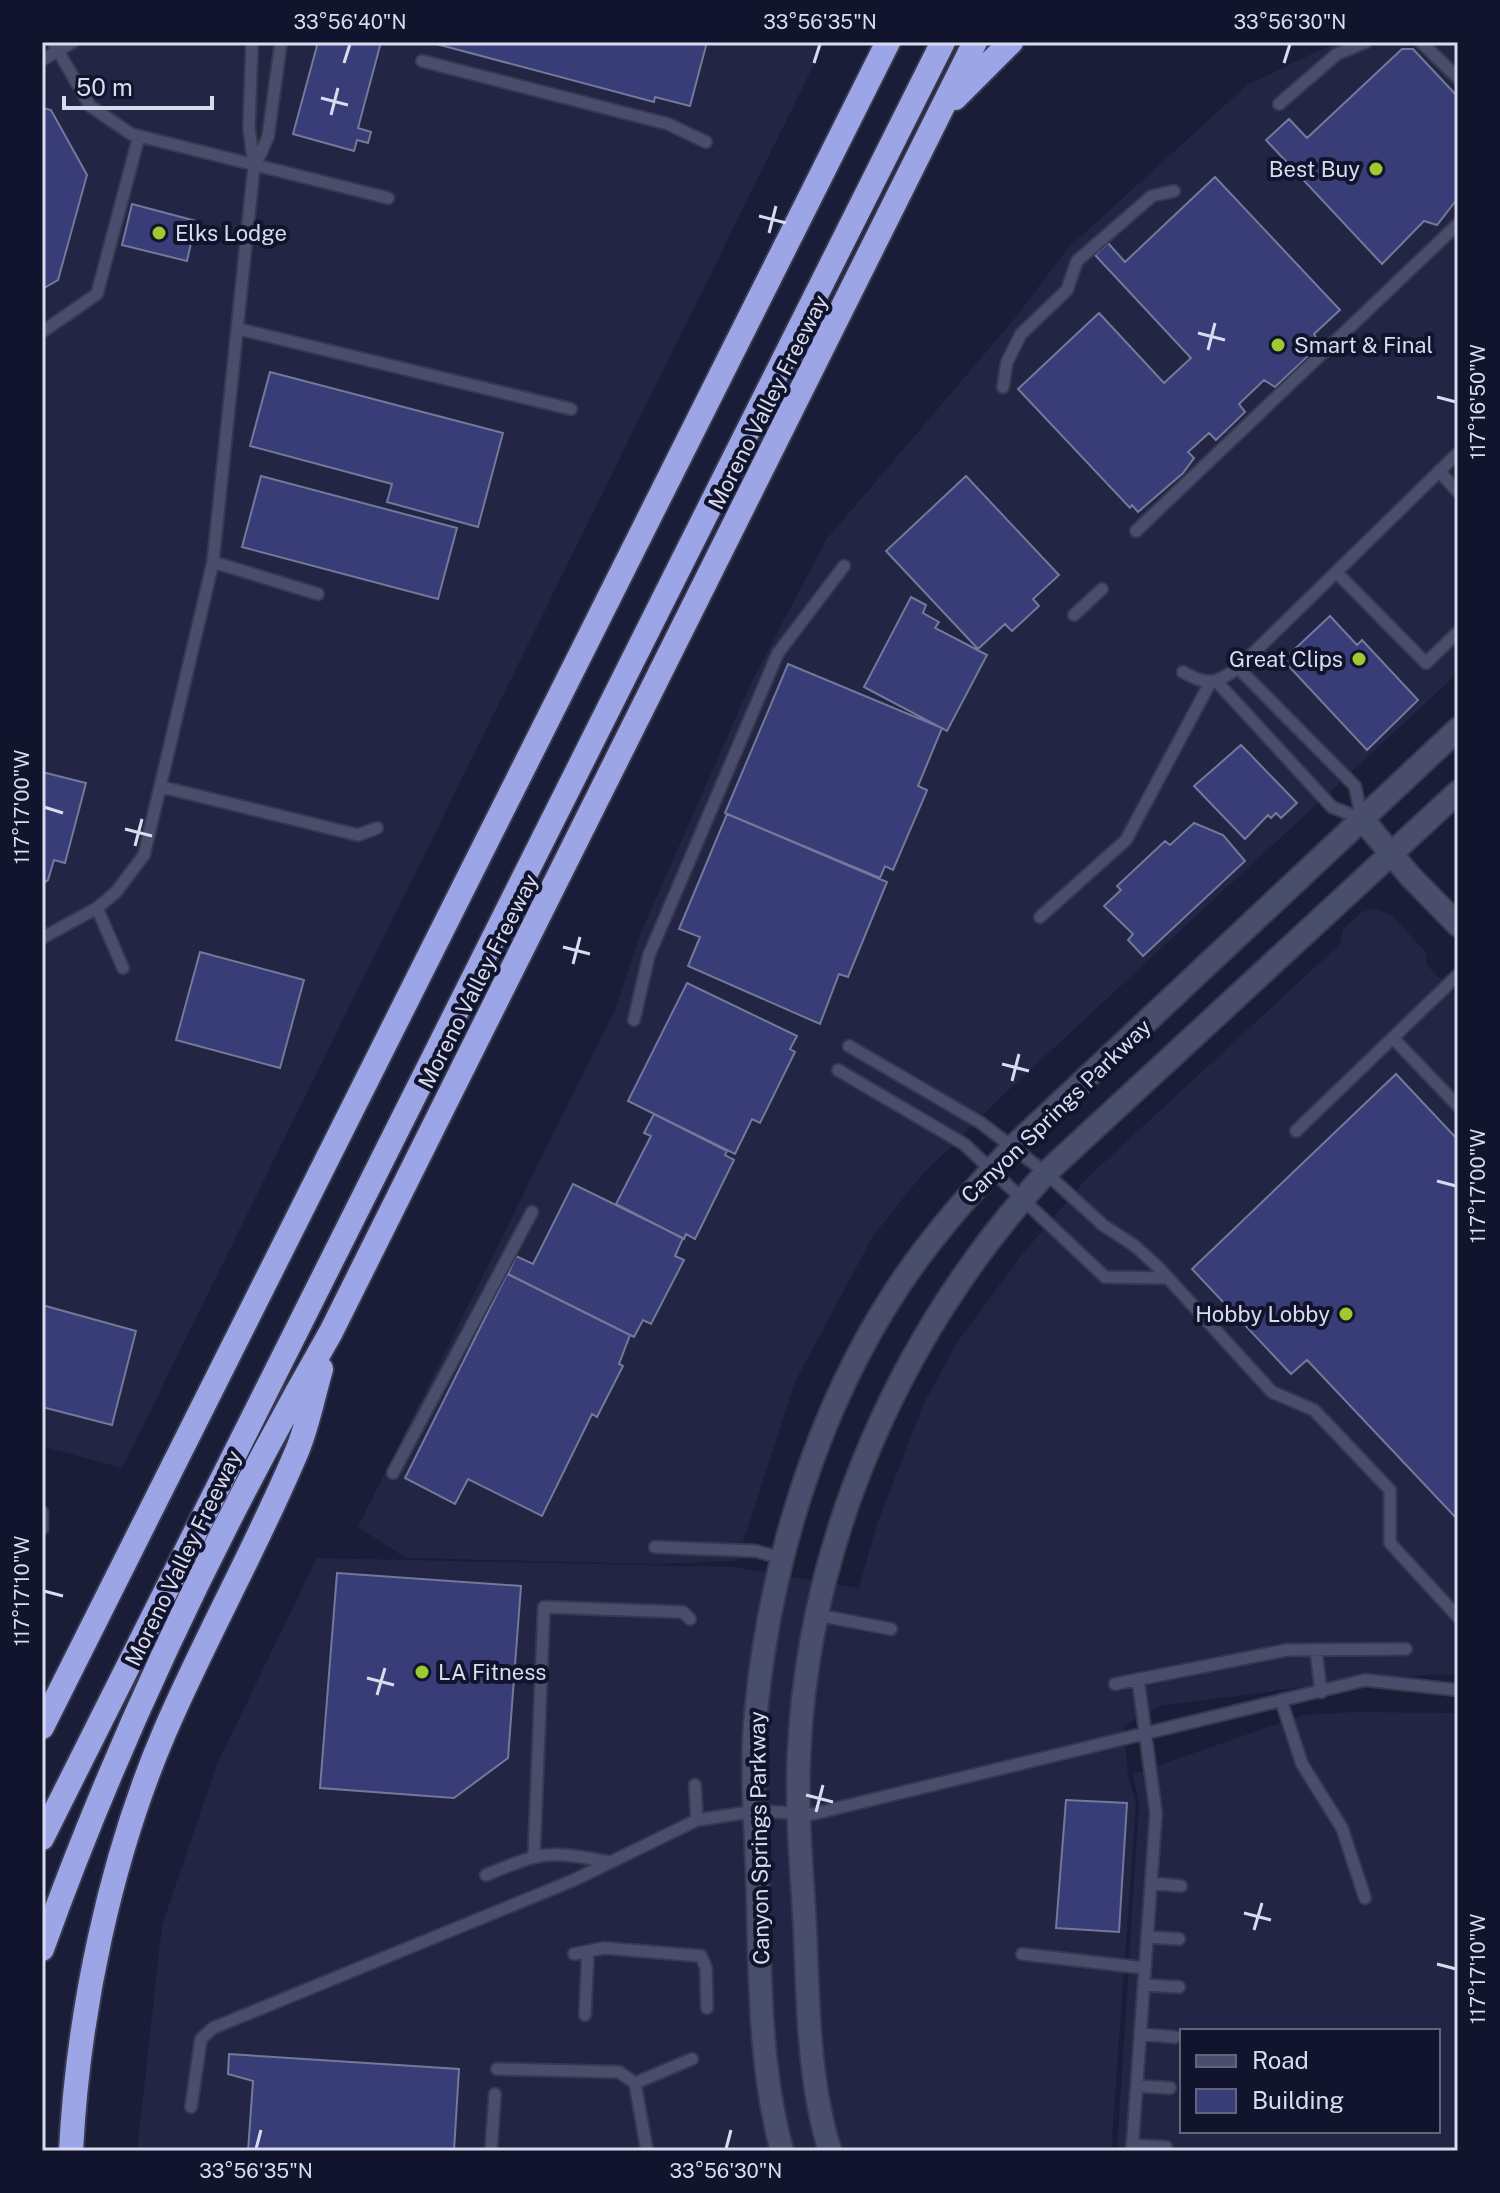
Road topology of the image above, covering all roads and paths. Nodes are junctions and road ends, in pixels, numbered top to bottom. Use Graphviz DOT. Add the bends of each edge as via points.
graph roads {
  1 [pos="73,42"];
  2 [pos="252,42"];
  3 [pos="281,42"];
  4 [pos="888,42"];
  5 [pos="943,42"];
  6 [pos="975,42"];
  7 [pos="1011,42"];
  8 [pos="1366,42"];
  9 [pos="1421,42"];
  10 [pos="56,47"];
  11 [pos="42,60"];
  12 [pos="422,61"];
  13 [pos="1458,78"];
  14 [pos="1279,104"];
  15 [pos="943,111"];
  16 [pos="139,136"];
  17 [pos="706,142"];
  18 [pos="254,166"];
  19 [pos="1174,191"];
  20 [pos="388,198"];
  21 [pos="1458,224"];
  22 [pos="239,329"];
  23 [pos="42,332"];
  24 [pos="1003,387"];
  25 [pos="571,409"];
  26 [pos="1458,453"];
  27 [pos="1439,471"];
  28 [pos="1458,492"];
  29 [pos="1136,531"];
  30 [pos="213,562"];
  31 [pos="844,566"];
  32 [pos="1336,572"];
  33 [pos="1102,589"];
  34 [pos="318,594"];
  35 [pos="1074,615"];
  36 [pos="1458,632"];
  37 [pos="1238,668"];
  38 [pos="1183,672"];
  39 [pos="1214,683"];
  40 [pos="1458,729"];
  41 [pos="162,787"];
  42 [pos="1458,792"];
  43 [pos="1363,820"];
  44 [pos="377,828"];
  45 [pos="1392,855"];
  46 [pos="97,908"];
  47 [pos="1040,917"];
  48 [pos="1458,925"];
  49 [pos="42,938"];
  50 [pos="123,968"];
  51 [pos="1458,975"];
  52 [pos="634,1020"];
  53 [pos="1393,1038"];
  54 [pos="849,1046"];
  55 [pos="838,1070"];
  56 [pos="1458,1106"];
  57 [pos="1296,1131"];
  58 [pos="1013,1147"];
  59 [pos="992,1170"];
  60 [pos="1046,1173"];
  61 [pos="1022,1199"];
  62 [pos="532,1212"];
  63 [pos="1167,1278"];
  64 [pos="331,1332"];
  65 [pos="393,1473"];
  66 [pos="42,1512"];
  67 [pos="42,1529"];
  68 [pos="655,1547"];
  69 [pos="784,1559"];
  70 [pos="817,1615"];
  71 [pos="1458,1617"];
  72 [pos="690,1619"];
  73 [pos="891,1629"];
  74 [pos="1406,1649"];
  75 [pos="1316,1650"];
  76 [pos="1138,1679"];
  77 [pos="1115,1684"];
  78 [pos="1458,1690"];
  79 [pos="1321,1692"];
  80 [pos="1281,1700"];
  81 [pos="42,1727"];
  82 [pos="1143,1732"];
  83 [pos="695,1785"];
  84 [pos="756,1811"];
  85 [pos="799,1813"];
  86 [pos="697,1820"];
  87 [pos="42,1838"];
  88 [pos="534,1855"];
  89 [pos="612,1862"];
  90 [pos="486,1875"];
  91 [pos="1151,1883"];
  92 [pos="1181,1886"];
  93 [pos="1365,1898"];
  94 [pos="1147,1937"];
  95 [pos="1179,1939"];
  96 [pos="42,1949"];
  97 [pos="588,1951"];
  98 [pos="574,1954"];
  99 [pos="1022,1954"];
  100 [pos="1145,1968"];
  101 [pos="1144,1985"];
  102 [pos="1179,1987"];
  103 [pos="707,2008"];
  104 [pos="585,2015"];
  105 [pos="1140,2034"];
  106 [pos="1175,2037"];
  107 [pos="692,2059"];
  108 [pos="497,2069"];
  109 [pos="635,2083"];
  110 [pos="1137,2086"];
  111 [pos="1170,2088"];
  112 [pos="495,2094"];
  113 [pos="191,2107"];
  114 [pos="1166,2147"];
  115 [pos="1132,2148"];
  116 [pos="71,2151"];
  117 [pos="491,2151"];
  118 [pos="647,2151"];
  119 [pos="782,2151"];
  120 [pos="830,2151"];
  1 -- 10 [label="lane"];
  2 -- 18 [label="lane" via="249,128"];
  3 -- 18 [label="lane" via="268,137"];
  4 -- 81 [label="highway"];
  5 -- 87 [label="highway"];
  6 -- 15 [label="highway, Moreno Valley Freeway"];
  7 -- 15 [label="highway"];
  8 -- 14 [label="lane" via="1337,54"];
  9 -- 13 [label="lane"];
  10 -- 11 [label="lane"];
  10 -- 16 [label="lane" via="90,106 111,124"];
  12 -- 17 [label="lane" via="668,124"];
  15 -- 64 [label="highway, Moreno Valley Freeway"];
  16 -- 18 [label="lane"];
  16 -- 23 [label="lane" via="97,294"];
  18 -- 20 [label="lane"];
  18 -- 22 [label="lane"];
  19 -- 24 [label="lane" via="1152,196 1077,261 1067,290 1021,334 1007,362"];
  21 -- 29 [label="lane"];
  22 -- 25 [label="lane"];
  22 -- 30 [label="lane"];
  26 -- 27 [label="lane"];
  27 -- 28 [label="lane"];
  27 -- 32 [label="lane"];
  30 -- 34 [label="lane"];
  30 -- 41 [label="lane"];
  31 -- 52 [label="lane" via="778,653 649,955"];
  32 -- 36 [label="lane" via="1426,663"];
  32 -- 37 [label="lane"];
  33 -- 35 [label="lane"];
  37 -- 39 [label="lane"];
  37 -- 43 [label="lane" via="1355,786"];
  38 -- 39 [label="lane"];
  39 -- 43 [label="lane" via="1332,807"];
  39 -- 47 [label="lane" via="1126,840"];
  40 -- 43 [label="street, Canyon Springs Parkway"];
  41 -- 44 [label="lane" via="358,835"];
  41 -- 46 [label="lane" via="144,855"];
  42 -- 45 [label="street, Canyon Springs Parkway"];
  43 -- 45 [label="street"];
  43 -- 58 [label="street, Canyon Springs Parkway"];
  45 -- 48 [label="street"];
  45 -- 60 [label="street, Canyon Springs Parkway"];
  46 -- 49 [label="lane"];
  46 -- 50 [label="lane"];
  51 -- 53 [label="lane"];
  53 -- 56 [label="lane"];
  53 -- 57 [label="lane"];
  54 -- 58 [label="lane"];
  55 -- 59 [label="lane" via="964,1144"];
  58 -- 59 [label="street, Canyon Springs Parkway"];
  58 -- 60 [label="lane"];
  59 -- 61 [label="lane"];
  59 -- 69 [label="street, Canyon Springs Parkway" via="898,1287 850,1374 810,1466"];
  60 -- 61 [label="street, Canyon Springs Parkway"];
  60 -- 63 [label="lane"];
  61 -- 63 [label="lane" via="1105,1277"];
  61 -- 70 [label="street, Canyon Springs Parkway" via="920,1341 893,1392 840,1525"];
  62 -- 65 [label="lane"];
  63 -- 71 [label="lane" via="1272,1392 1314,1410 1390,1490 1390,1543"];
  64 -- 96 [label="highway, Moreno Valley Freeway" via="271,1437 178,1624 98,1803"];
  64 -- 116 [label="highway" via="298,1449 205,1641 140,1800 95,1966"];
  66 -- 67 [label="lane"];
  68 -- 69 [label="lane" via="756,1551"];
  69 -- 84 [label="street, Canyon Springs Parkway" via="768,1623 755,1715"];
  70 -- 73 [label="lane"];
  70 -- 85 [label="street, Canyon Springs Parkway" via="799,1753"];
  72 -- 88 [label="lane" via="683,1612 544,1607"];
  74 -- 75 [label="lane"];
  75 -- 76 [label="lane" via="1287,1650"];
  75 -- 79 [label="lane"];
  76 -- 77 [label="lane"];
  76 -- 82 [label="lane"];
  78 -- 79 [label="lane" via="1365,1680"];
  79 -- 80 [label="lane"];
  80 -- 82 [label="lane"];
  80 -- 93 [label="lane" via="1302,1764 1342,1828"];
  82 -- 85 [label="lane" via="813,1814"];
  82 -- 91 [label="lane" via="1156,1813"];
  83 -- 86 [label="lane"];
  84 -- 85 [label="lane"];
  84 -- 86 [label="lane"];
  84 -- 119 [label="street, Canyon Springs Parkway" via="768,2091"];
  85 -- 120 [label="street, Canyon Springs Parkway" via="810,2038"];
  86 -- 89 [label="lane"];
  88 -- 89 [label="lane" via="552,1851"];
  88 -- 90 [label="lane"];
  89 -- 113 [label="lane" via="213,2028 201,2039"];
  91 -- 92 [label="lane"];
  91 -- 94 [label="lane"];
  94 -- 95 [label="lane"];
  94 -- 100 [label="lane"];
  97 -- 98 [label="lane"];
  97 -- 103 [label="lane" via="701,1956"];
  97 -- 104 [label="lane"];
  99 -- 100 [label="lane"];
  100 -- 101 [label="lane"];
  101 -- 102 [label="lane"];
  101 -- 105 [label="lane"];
  105 -- 106 [label="lane"];
  105 -- 110 [label="lane"];
  107 -- 109 [label="lane"];
  108 -- 109 [label="lane" via="619,2072"];
  109 -- 118 [label="lane"];
  110 -- 111 [label="lane"];
  110 -- 115 [label="lane"];
  112 -- 117 [label="lane"];
  114 -- 115 [label="lane"];
}
